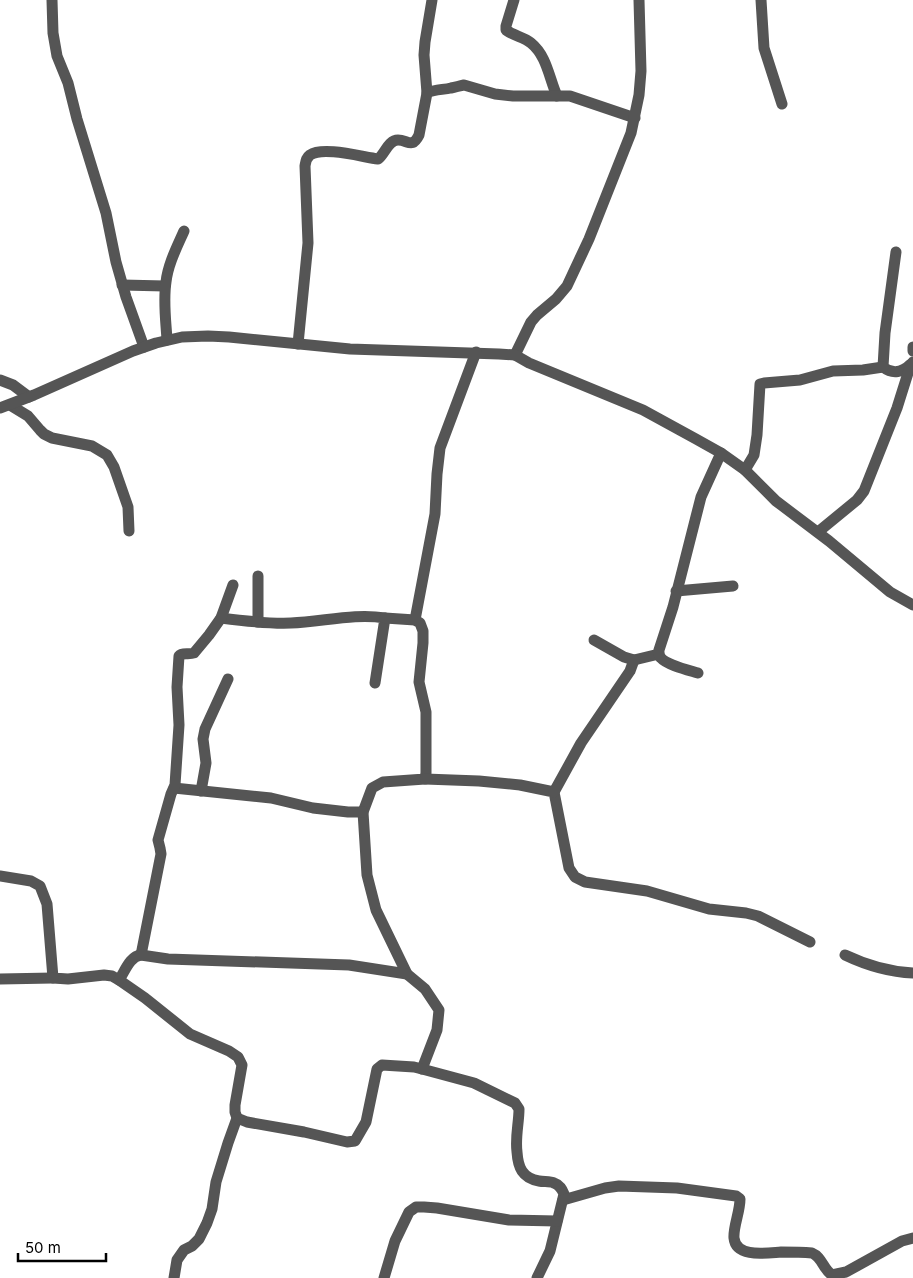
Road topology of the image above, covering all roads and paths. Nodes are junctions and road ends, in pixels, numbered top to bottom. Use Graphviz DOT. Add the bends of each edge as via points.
graph roads {
  1 [pos="52,0"];
  2 [pos="432,0"];
  3 [pos="514,0"];
  4 [pos="639,0"];
  5 [pos="761,0"];
  6 [pos="427,93"];
  7 [pos="557,96"];
  8 [pos="782,104"];
  9 [pos="635,118"];
  10 [pos="184,231"];
  11 [pos="896,252"];
  12 [pos="122,285"];
  13 [pos="165,286"];
  14 [pos="168,340"];
  15 [pos="298,344"];
  16 [pos="144,347"];
  17 [pos="476,352"];
  18 [pos="515,355"];
  19 [pos="912,363"];
  20 [pos="883,367"];
  21 [pos="0,380"];
  22 [pos="29,398"];
  23 [pos="5,407"];
  24 [pos="721,453"];
  25 [pos="745,470"];
  26 [pos="129,531"];
  27 [pos="818,532"];
  28 [pos="258,576"];
  29 [pos="233,585"];
  30 [pos="733,586"];
  31 [pos="676,591"];
  32 [pos="913,605"];
  33 [pos="221,618"];
  34 [pos="385,618"];
  35 [pos="415,620"];
  36 [pos="258,622"];
  37 [pos="594,640"];
  38 [pos="659,654"];
  39 [pos="634,660"];
  40 [pos="698,673"];
  41 [pos="228,679"];
  42 [pos="374,682"];
  43 [pos="425,779"];
  44 [pos="174,788"];
  45 [pos="201,791"];
  46 [pos="554,792"];
  47 [pos="363,812"];
  48 [pos="0,876"];
  49 [pos="810,942"];
  50 [pos="141,955"];
  51 [pos="845,956"];
  52 [pos="913,972"];
  53 [pos="407,974"];
  54 [pos="54,978"];
  55 [pos="0,979"];
  56 [pos="119,980"];
  57 [pos="422,1069"];
  58 [pos="237,1118"];
  59 [pos="563,1200"];
  60 [pos="557,1221"];
  61 [pos="913,1238"];
  62 [pos="174,1278"];
  63 [pos="384,1278"];
  64 [pos="537,1278"];
  1 -- 12 [label="street" via="57,56 106,212"];
  2 -- 6 [label="street" via="424,55"];
  3 -- 7 [label="street" via="506,30 532,44 542,56"];
  4 -- 9 [label="street" via="641,71"];
  5 -- 8 [label="street" via="764,48"];
  6 -- 7 [label="street" via="464,86 513,96"];
  6 -- 15 [label="street" via="414,142 393,142 378,159 334,152 308,156 308,243"];
  7 -- 9 [label="street" via="581,99"];
  9 -- 18 [label="street" via="632,133 567,286 531,322"];
  10 -- 13 [label="street" via="172,258"];
  11 -- 20 [label="street"];
  12 -- 13 [label="street"];
  12 -- 16 [label="street"];
  13 -- 14 [label="street"];
  14 -- 15 [label="street" via="208,336"];
  14 -- 16 [label="street"];
  15 -- 17 [label="street" via="350,349"];
  16 -- 22 [label="street"];
  17 -- 18 [label="street"];
  17 -- 35 [label="street" via="440,448 435,514"];
  18 -- 24 [label="street" via="643,410"];
  19 -- 20 [label="street" via="900,372"];
  19 -- 27 [label="street" via="864,491"];
  20 -- 25 [label="street" via="833,371 800,380 760,384 754,455"];
  21 -- 22 [label="street" via="13,385"];
  22 -- 23 [label="street"];
  23 -- 26 [label="street" via="28,416 52,438 92,446 107,455 128,506"];
  24 -- 25 [label="street"];
  24 -- 31 [label="street" via="701,497"];
  25 -- 27 [label="street" via="776,501"];
  27 -- 32 [label="street" via="890,592"];
  28 -- 36 [label="street"];
  29 -- 33 [label="street"];
  30 -- 31 [label="street"];
  31 -- 38 [label="street"];
  33 -- 36 [label="street"];
  33 -- 44 [label="street" via="194,653 178,656 179,725"];
  34 -- 35 [label="street"];
  34 -- 36 [label="street" via="365,616 292,623"];
  34 -- 42 [label="street"];
  35 -- 43 [label="street" via="423,631 419,682 426,712"];
  37 -- 39 [label="street"];
  38 -- 39 [label="street"];
  38 -- 40 [label="street" via="666,662"];
  39 -- 46 [label="street"];
  41 -- 45 [label="street" via="205,729 206,764"];
  43 -- 46 [label="street" via="520,785"];
  43 -- 47 [label="street" via="383,782 372,788"];
  44 -- 45 [label="street"];
  44 -- 50 [label="street" via="158,840 161,854"];
  45 -- 47 [label="street"];
  46 -- 49 [label="street" via="568,868 574,877 585,882 647,891 709,909 758,916"];
  47 -- 53 [label="street" via="367,875 376,910"];
  48 -- 54 [label="street" via="31,881 40,886 47,904"];
  50 -- 53 [label="street" via="168,959 349,966"];
  50 -- 56 [label="street" via="133,958"];
  51 -- 52 [label="street" via="891,970"];
  53 -- 57 [label="street" via="425,989 439,1010 437,1030"];
  54 -- 55 [label="street"];
  54 -- 56 [label="street" via="104,975"];
  56 -- 58 [label="street" via="190,1034 238,1057 242,1065 235,1105"];
  57 -- 58 [label="street" via="382,1065 377,1069 366,1122 355,1141 347,1142"];
  57 -- 59 [label="street" via="474,1083 515,1103 519,1108 517,1153 523,1174 560,1186"];
  58 -- 62 [label="street" via="216,1182 207,1223 199,1239 177,1260"];
  59 -- 60 [label="street"];
  59 -- 61 [label="street" via="619,1186 677,1188 736,1196 740,1199 740,1207 733,1236 742,1250 816,1254 826,1272 832,1275 846,1272"];
  60 -- 63 [label="street" via="509,1220 416,1207 409,1212 395,1240"];
  60 -- 64 [label="street" via="550,1251"];
}
